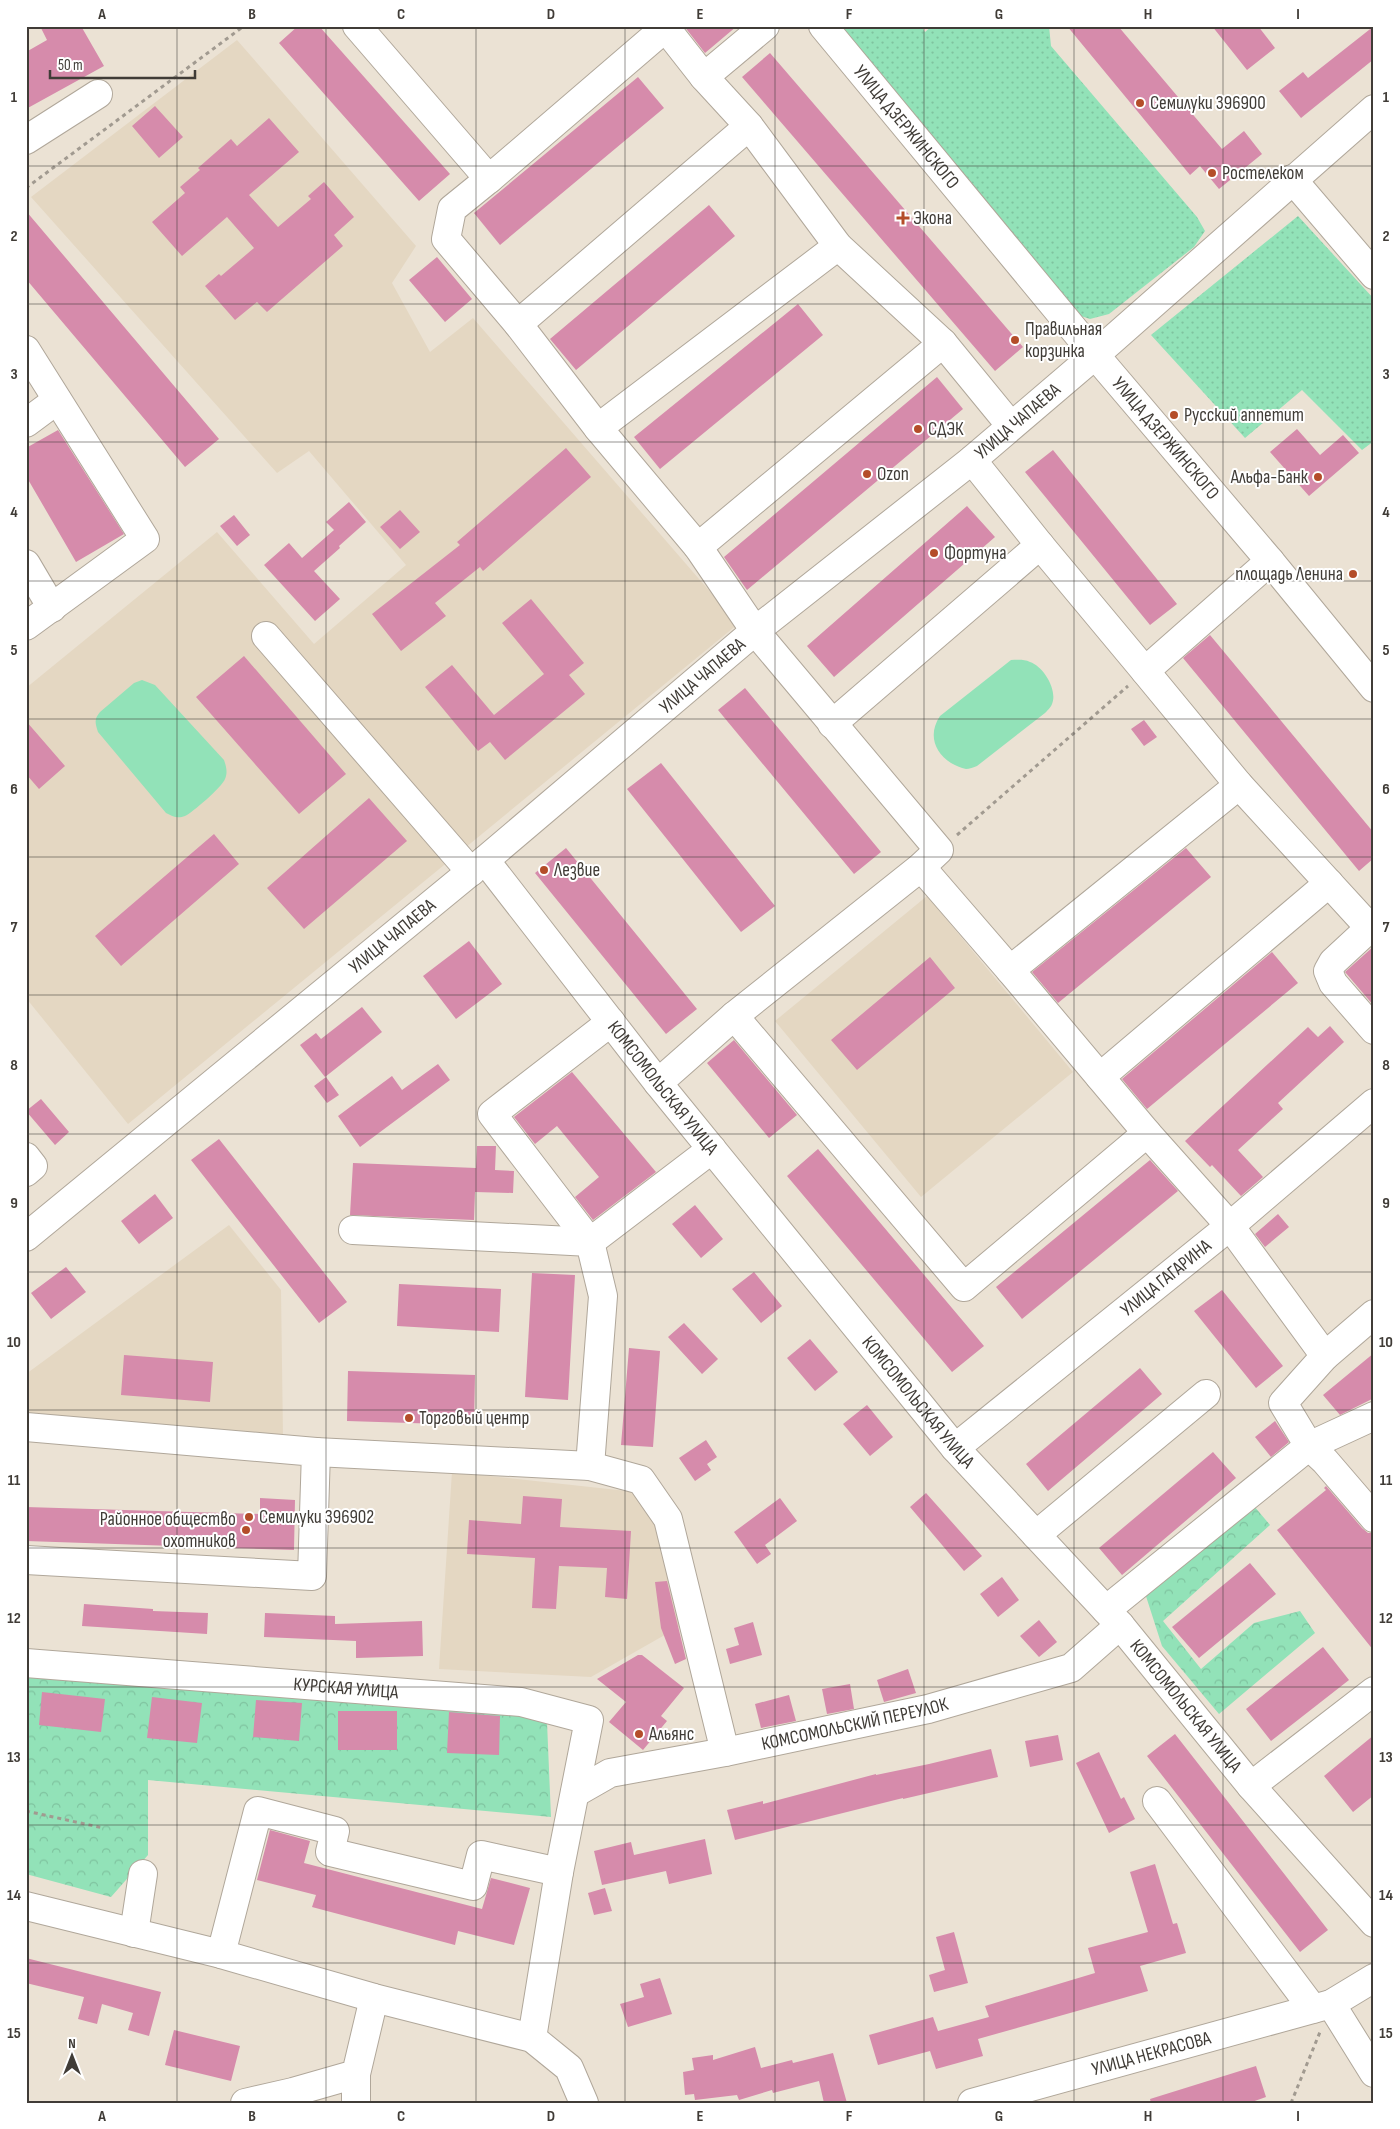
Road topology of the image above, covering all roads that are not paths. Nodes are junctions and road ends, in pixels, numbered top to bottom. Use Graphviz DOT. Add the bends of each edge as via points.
graph roads {
  1 [pos="357,26"];
  2 [pos="765,26"];
  3 [pos="823,26"];
  4 [pos="665,27"];
  5 [pos="704,77"];
  6 [pos="98,94"];
  7 [pos="1374,109"];
  8 [pos="749,126"];
  9 [pos="26,140"];
  10 [pos="490,180"];
  11 [pos="1292,180"];
  12 [pos="838,246"];
  13 [pos="1374,275"];
  14 [pos="518,324"];
  15 [pos="942,343"];
  16 [pos="26,350"];
  17 [pos="1095,355"];
  18 [pos="57,400"];
  19 [pos="26,423"];
  20 [pos="1011,426"];
  21 [pos="598,428"];
  22 [pos="972,460"];
  23 [pos="1040,545"];
  24 [pos="698,546"];
  25 [pos="1270,561"];
  26 [pos="26,564"];
  27 [pos="52,608"];
  28 [pos="26,626"];
  29 [pos="755,631"];
  30 [pos="266,636"];
  31 [pos="1145,671"];
  32 [pos="1374,688"];
  33 [pos="832,724"];
  34 [pos="1239,785"];
  35 [pos="930,859"];
  36 [pos="478,866"];
  37 [pos="1329,884"];
  38 [pos="1372,926"];
  39 [pos="1010,970"];
  40 [pos="734,1016"];
  41 [pos="611,1022"];
  42 [pos="1374,1030"];
  43 [pos="1100,1077"];
  44 [pos="658,1083"];
  45 [pos="1374,1103"];
  46 [pos="1147,1133"];
  47 [pos="712,1149"];
  48 [pos="26,1157"];
  49 [pos="26,1172"];
  50 [pos="1230,1226"];
  51 [pos="353,1230"];
  52 [pos="26,1237"];
  53 [pos="590,1242"];
  54 [pos="1374,1314"];
  55 [pos="1325,1356"];
  56 [pos="1206,1394"];
  57 [pos="1374,1416"];
  58 [pos="26,1427"];
  59 [pos="1309,1446"];
  60 [pos="955,1448"];
  61 [pos="316,1452"];
  62 [pos="590,1466"];
  63 [pos="1374,1518"];
  64 [pos="1036,1535"];
  65 [pos="26,1560"];
  66 [pos="1113,1618"];
  67 [pos="26,1663"];
  68 [pos="1374,1691"];
  69 [pos="726,1752"];
  70 [pos="1251,1786"];
  71 [pos="576,1793"];
  72 [pos="1157,1801"];
  73 [pos="559,1872"];
  74 [pos="143,1874"];
  75 [pos="26,1906"];
  76 [pos="1374,1923"];
  77 [pos="134,1933"];
  78 [pos="221,1954"];
  79 [pos="1374,1978"];
  80 [pos="374,1998"];
  81 [pos="1322,2006"];
  82 [pos="532,2038"];
  83 [pos="356,2074"];
  84 [pos="1374,2074"];
  85 [pos="244,2103"];
  86 [pos="356,2103"];
  87 [pos="584,2103"];
  88 [pos="972,2103"];
  1 -- 10 [label="street"];
  2 -- 5 [label="street"];
  3 -- 17 [label="street, УЛИЦА ДЗЕРЖИНСКОГО"];
  4 -- 5 [label="street"];
  4 -- 10 [label="street"];
  5 -- 8 [label="street"];
  6 -- 9 [label="street"];
  7 -- 11 [label="street, УЛИЦА ЧАПАЕВА"];
  8 -- 12 [label="street"];
  8 -- 14 [label="street"];
  10 -- 14 [label="street" via="452,209 446,239"];
  11 -- 13 [label="street"];
  11 -- 17 [label="street, УЛИЦА ЧАПАЕВА"];
  12 -- 15 [label="street"];
  12 -- 21 [label="street"];
  14 -- 21 [label="street"];
  15 -- 20 [label="street"];
  15 -- 24 [label="street"];
  16 -- 18 [label="street"];
  17 -- 20 [label="street, УЛИЦА ЧАПАЕВА"];
  17 -- 25 [label="street, УЛИЦА ДЗЕРЖИНСКОГО"];
  18 -- 19 [label="street"];
  18 -- 27 [label="street" via="145,539"];
  20 -- 22 [label="street, УЛИЦА ЧАПАЕВА"];
  21 -- 24 [label="street"];
  22 -- 23 [label="street"];
  22 -- 29 [label="street, УЛИЦА ЧАПАЕВА"];
  23 -- 31 [label="street"];
  23 -- 33 [label="street"];
  24 -- 29 [label="street"];
  25 -- 31 [label="street"];
  25 -- 32 [label="street, УЛИЦА ДЗЕРЖИНСКОГО"];
  26 -- 27 [label="street"];
  27 -- 28 [label="street"];
  29 -- 33 [label="street"];
  29 -- 36 [label="street, УЛИЦА ЧАПАЕВА"];
  30 -- 36 [label="street, КОМСОМОЛЬСКАЯ УЛИЦА"];
  31 -- 34 [label="street"];
  33 -- 35 [label="street"];
  34 -- 37 [label="street"];
  34 -- 39 [label="street"];
  35 -- 39 [label="street"];
  35 -- 40 [label="street"];
  36 -- 41 [label="street, КОМСОМОЛЬСКАЯ УЛИЦА"];
  36 -- 52 [label="street, УЛИЦА ЧАПАЕВА"];
  37 -- 38 [label="street"];
  37 -- 43 [label="street"];
  38 -- 42 [label="street" via="1333,962 1328,971 1333,983"];
  39 -- 43 [label="street"];
  40 -- 44 [label="street"];
  40 -- 46 [label="street" via="964,1287"];
  41 -- 44 [label="street, КОМСОМОЛЬСКАЯ УЛИЦА"];
  41 -- 53 [label="street" via="492,1114"];
  43 -- 46 [label="street"];
  44 -- 47 [label="street, КОМСОМОЛЬСКАЯ УЛИЦА"];
  45 -- 50 [label="street, УЛИЦА ГАГАРИНА"];
  46 -- 50 [label="street"];
  47 -- 53 [label="street"];
  47 -- 60 [label="street, КОМСОМОЛЬСКАЯ УЛИЦА"];
  48 -- 49 [label="street" via="34,1166"];
  50 -- 55 [label="street"];
  50 -- 60 [label="street, УЛИЦА ГАГАРИНА"];
  51 -- 53 [label="street"];
  53 -- 62 [label="street" via="604,1296"];
  54 -- 55 [label="street"];
  55 -- 59 [label="street" via="1283,1402"];
  56 -- 64 [label="street"];
  57 -- 59 [label="street, КОМСОМОЛЬСКИЙ ПЕРЕУЛОК"];
  58 -- 61 [label="street"];
  59 -- 63 [label="street"];
  59 -- 66 [label="street, КОМСОМОЛЬСКИЙ ПЕРЕУЛОК"];
  60 -- 64 [label="street, КОМСОМОЛЬСКАЯ УЛИЦА"];
  61 -- 62 [label="street"];
  61 -- 65 [label="street" via="312,1576"];
  62 -- 69 [label="street" via="640,1480 668,1519"];
  64 -- 66 [label="street, КОМСОМОЛЬСКАЯ УЛИЦА"];
  66 -- 69 [label="street, КОМСОМОЛЬСКИЙ ПЕРЕУЛОК" via="1071,1668 928,1709"];
  66 -- 70 [label="street, КОМСОМОЛЬСКАЯ УЛИЦА"];
  67 -- 71 [label="street, КУРСКАЯ УЛИЦА" via="521,1702 589,1720"];
  68 -- 70 [label="street"];
  69 -- 71 [label="street, КОМСОМОЛЬСКИЙ ПЕРЕУЛОК" via="610,1773"];
  70 -- 76 [label="street, КОМСОМОЛЬСКАЯ УЛИЦА"];
  71 -- 73 [label="street"];
  72 -- 81 [label="street"];
  73 -- 78 [label="street" via="482,1855 473,1886 330,1852 335,1832 258,1811"];
  73 -- 82 [label="street"];
  74 -- 77 [label="street"];
  75 -- 77 [label="street"];
  77 -- 78 [label="street"];
  78 -- 80 [label="street"];
  79 -- 81 [label="street, УЛИЦА НЕКРАСОВА"];
  80 -- 82 [label="street"];
  80 -- 83 [label="street"];
  81 -- 84 [label="street"];
  81 -- 88 [label="street, УЛИЦА НЕКРАСОВА"];
  82 -- 87 [label="street" via="569,2068"];
  83 -- 85 [label="street"];
  83 -- 86 [label="street"];
}
